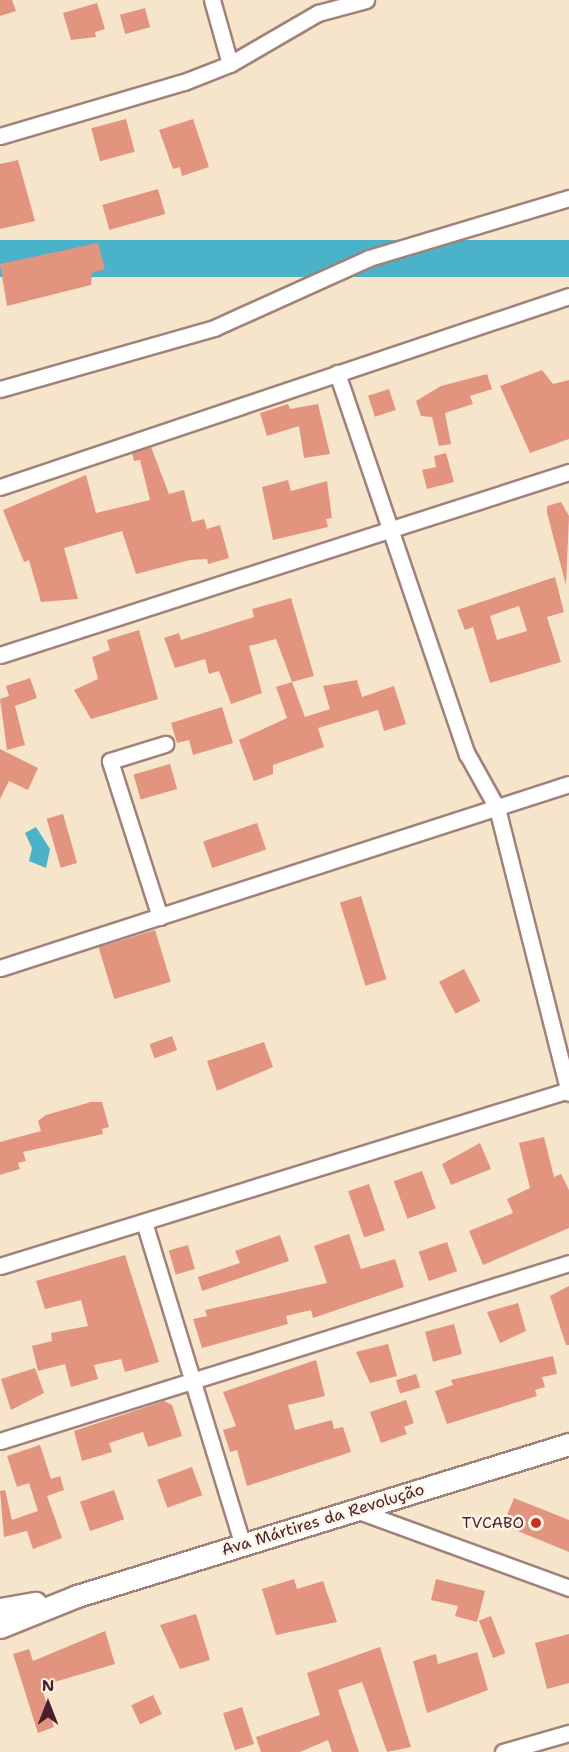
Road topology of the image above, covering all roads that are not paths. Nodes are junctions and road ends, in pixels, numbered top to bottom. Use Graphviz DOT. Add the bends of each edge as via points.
graph roads {
  1 [pos="212,0"];
  2 [pos="366,0"];
  3 [pos="230,64"];
  4 [pos="0,136"];
  5 [pos="569,198"];
  6 [pos="569,296"];
  7 [pos="337,373"];
  8 [pos="0,389"];
  9 [pos="569,472"];
  10 [pos="0,487"];
  11 [pos="390,530"];
  12 [pos="0,655"];
  13 [pos="165,744"];
  14 [pos="569,784"];
  15 [pos="496,808"];
  16 [pos="160,917"];
  17 [pos="0,968"];
  18 [pos="569,1091"];
  19 [pos="144,1222"];
  20 [pos="569,1263"];
  21 [pos="0,1266"];
  22 [pos="191,1382"];
  23 [pos="0,1441"];
  24 [pos="569,1444"];
  25 [pos="356,1510"];
  26 [pos="243,1545"];
  27 [pos="569,1588"];
  28 [pos="77,1596"];
  29 [pos="0,1609"];
  30 [pos="0,1627"];
  31 [pos="569,1732"];
  32 [pos="503,1752"];
  1 -- 3 [label="street"];
  2 -- 3 [label="street" via="318,13"];
  3 -- 4 [label="street"];
  5 -- 8 [label="street" via="369,258 214,328"];
  6 -- 7 [label="street"];
  7 -- 10 [label="street"];
  7 -- 11 [label="street"];
  9 -- 11 [label="street"];
  11 -- 12 [label="street"];
  11 -- 15 [label="street" via="467,754"];
  13 -- 16 [label="street" via="110,761"];
  14 -- 15 [label="street"];
  15 -- 16 [label="street"];
  15 -- 18 [label="street"];
  16 -- 17 [label="street"];
  18 -- 19 [label="street"];
  19 -- 21 [label="street"];
  19 -- 22 [label="street"];
  20 -- 22 [label="street"];
  22 -- 23 [label="street"];
  22 -- 26 [label="street"];
  24 -- 25 [label="street, Ava Mártires da Revolução"];
  25 -- 26 [label="street, Ava Mártires da Revolução"];
  25 -- 27 [label="street"];
  26 -- 28 [label="street, Ava Mártires da Revolução"];
  28 -- 29 [label="street"];
  28 -- 30 [label="street"];
  31 -- 32 [label="street"];
}
